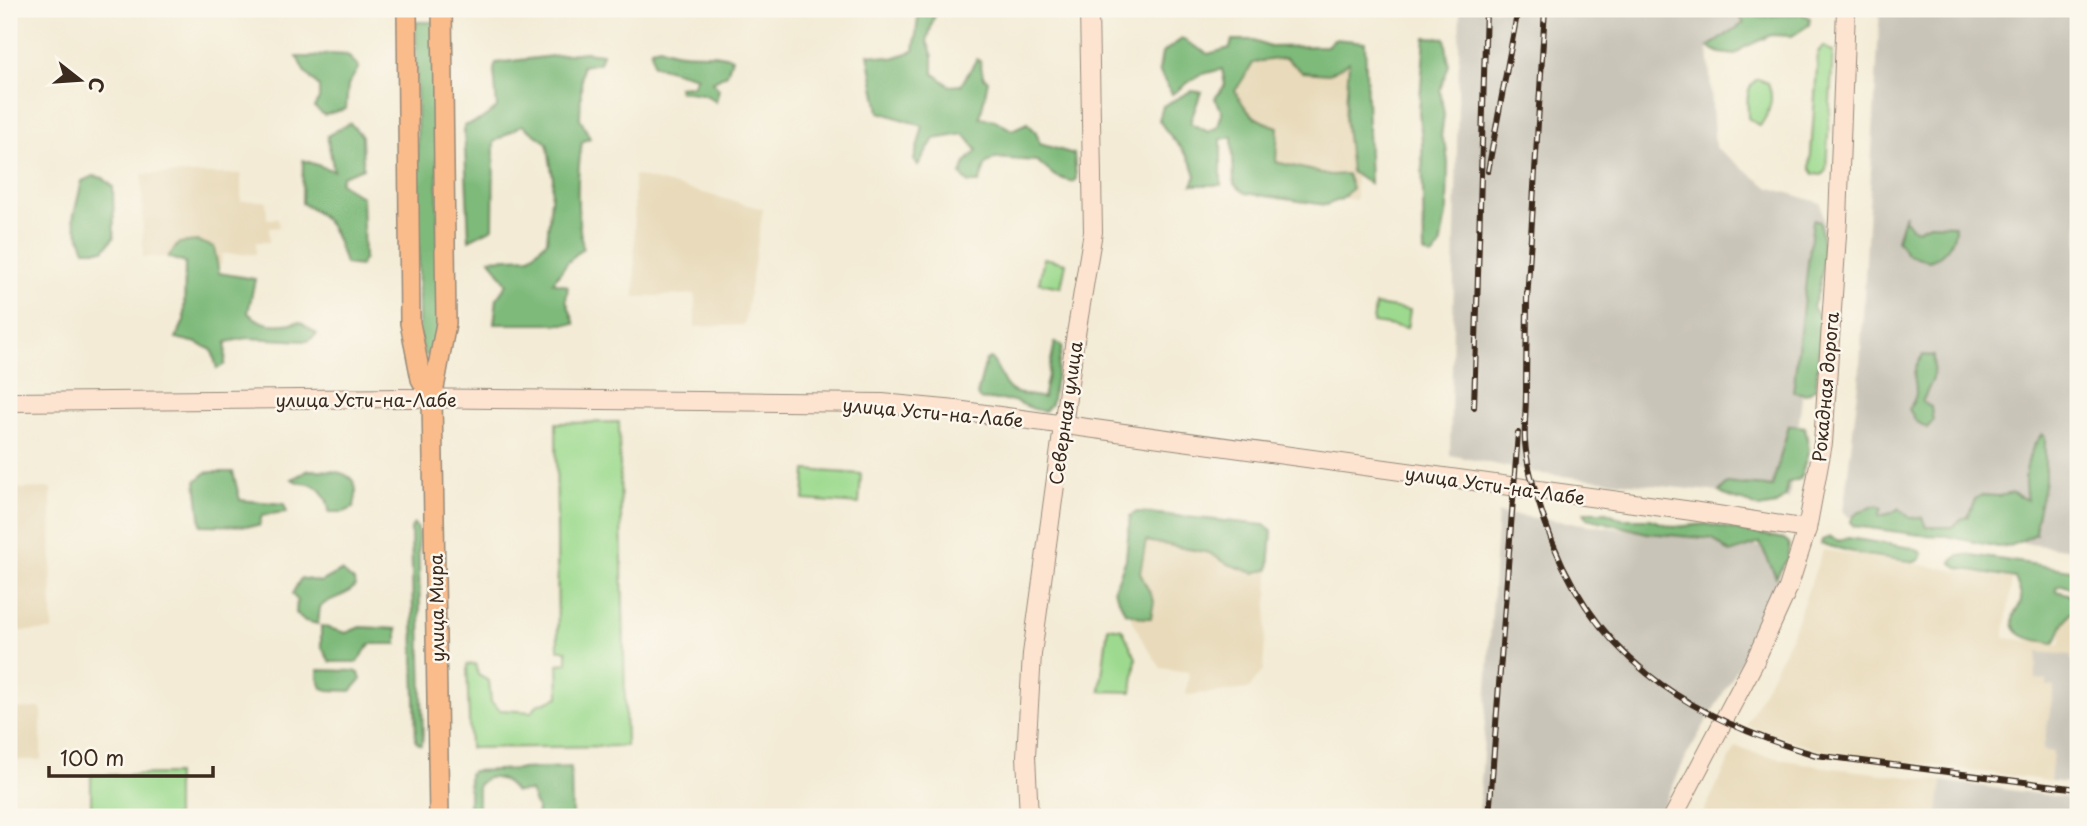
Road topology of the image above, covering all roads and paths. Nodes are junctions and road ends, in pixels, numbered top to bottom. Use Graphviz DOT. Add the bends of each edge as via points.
graph roads {
  1 [pos="407,9"];
  2 [pos="442,9"];
  3 [pos="1089,9"];
  4 [pos="1846,9"];
  5 [pos="432,399"];
  6 [pos="9,402"];
  7 [pos="1063,425"];
  8 [pos="1807,529"];
  9 [pos="439,817"];
  10 [pos="1029,817"];
  11 [pos="1673,817"];
  1 -- 5 [label="main road, улица Мира" via="410,323 421,379"];
  2 -- 5 [label="main road, улица Мира" via="446,323"];
  3 -- 7 [label="street, Северная улица" via="1094,218"];
  4 -- 8 [label="street, Рокадная дорога" via="1823,443"];
  5 -- 6 [label="street, улица Усти-на-Лабе"];
  5 -- 7 [label="street, улица Усти-на-Лабе" via="882,403"];
  5 -- 9 [label="main road, улица Мира"];
  7 -- 8 [label="street, улица Усти-на-Лабе"];
  7 -- 10 [label="street, Северная улица" via="1032,654 1026,757"];
  8 -- 11 [label="street, Рокадная дорога" via="1788,588 1754,663"];
}
